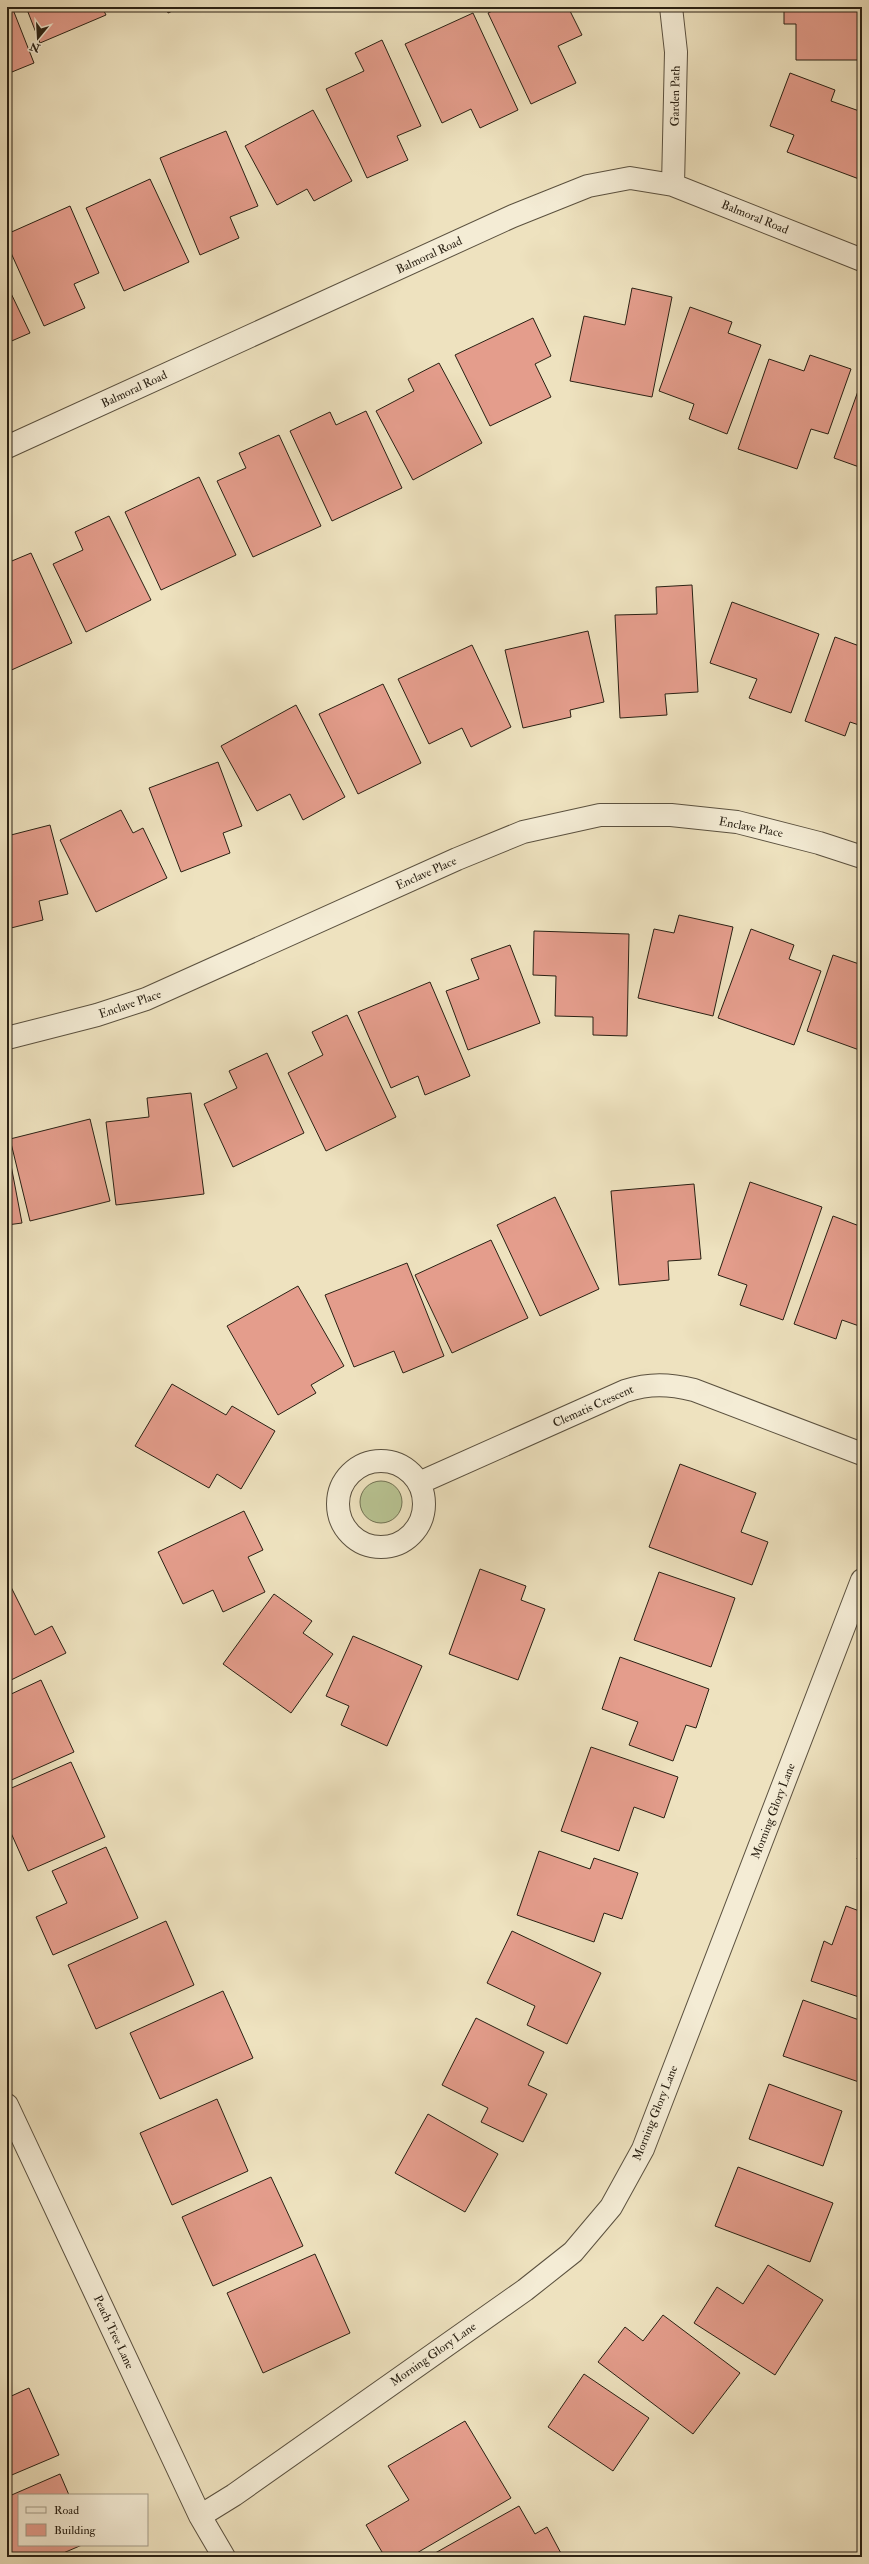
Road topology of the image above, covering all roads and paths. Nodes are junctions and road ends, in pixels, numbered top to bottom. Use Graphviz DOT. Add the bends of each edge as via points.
graph roads {
  1 [pos="671,7"];
  2 [pos="673,185"];
  3 [pos="862,260"];
  4 [pos="7,447"];
  5 [pos="862,857"];
  6 [pos="7,1038"];
  7 [pos="862,1454"];
  8 [pos="419,1483"];
  9 [pos="862,1580"];
  10 [pos="7,2105"];
  11 [pos="200,2516"];
  12 [pos="224,2557"];
  1 -- 2 [label="street, Garden Path" via="676,52"];
  2 -- 3 [label="street, Balmoral Road"];
  2 -- 4 [label="street, Balmoral Road" via="630,178 588,186 513,216"];
  5 -- 6 [label="street, Enclave Place" via="819,842 737,822 671,815 600,815 523,832 471,853 146,999 97,1015"];
  7 -- 8 [label="street, Clematis Crescent" via="694,1390 670,1384 647,1384 625,1390"];
  9 -- 11 [label="street, Morning Glory Lane" via="643,2149 611,2207 573,2252 525,2290"];
  10 -- 11 [label="street, Peach Tree Lane"];
  11 -- 12 [label="street, Peach Tree Lane"];
}
